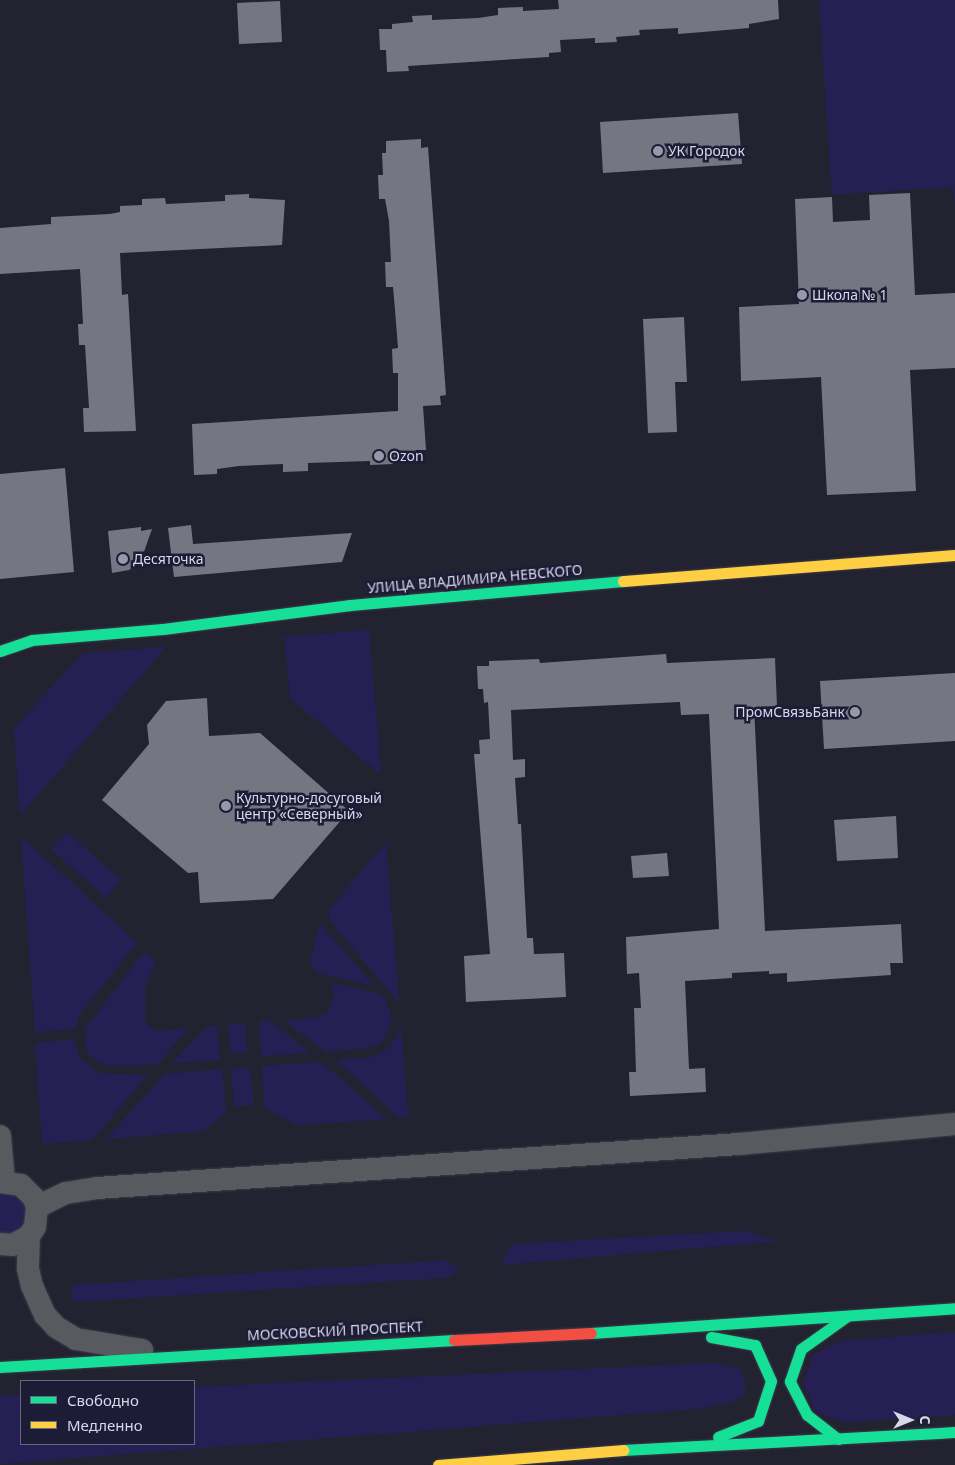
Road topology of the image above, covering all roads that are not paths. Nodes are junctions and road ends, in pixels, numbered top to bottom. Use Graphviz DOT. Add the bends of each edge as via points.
graph roads {
  1 [pos="955,555"];
  2 [pos="0,651"];
  3 [pos="955,1124"];
  4 [pos="0,1136"];
  5 [pos="2,1182"];
  6 [pos="37,1207"];
  7 [pos="29,1236"];
  8 [pos="0,1244"];
  9 [pos="955,1308"];
  10 [pos="846,1317"];
  11 [pos="672,1330"];
  12 [pos="167,1355"];
  13 [pos="0,1367"];
  14 [pos="955,1432"];
  15 [pos="838,1440"];
  16 [pos="700,1444"];
  17 [pos="438,1465"];
  1 -- 2 [label="main road, УЛИЦА ВЛАДИМИРА НЕВСКОГО" via="809,564 350,605 163,629 32,640"];
  3 -- 6 [label="street" via="739,1144 98,1188 66,1193"];
  4 -- 5 [label="street"];
  5 -- 6 [label="street" via="28,1190"];
  6 -- 7 [label="street" via="35,1227"];
  7 -- 8 [label="street" via="13,1245"];
  7 -- 12 [label="street" via="28,1270 32,1286 45,1315 56,1327 76,1340"];
  9 -- 10 [label="main road, МОСКОВСКИЙ ПРОСПЕКТ"];
  10 -- 11 [label="main road, МОСКОВСКИЙ ПРОСПЕКТ"];
  10 -- 15 [label="main road" via="801,1349 790,1381 807,1415"];
  11 -- 12 [label="main road, МОСКОВСКИЙ ПРОСПЕКТ"];
  11 -- 16 [label="main road, МОСКОВСКИЙ ПРОСПЕКТ" via="755,1345 772,1381 758,1421"];
  12 -- 13 [label="main road, МОСКОВСКИЙ ПРОСПЕКТ"];
  14 -- 15 [label="main road, МОСКОВСКИЙ ПРОСПЕКТ"];
  15 -- 16 [label="main road, МОСКОВСКИЙ ПРОСПЕКТ"];
  16 -- 17 [label="main road, МОСКОВСКИЙ ПРОСПЕКТ"];
}
